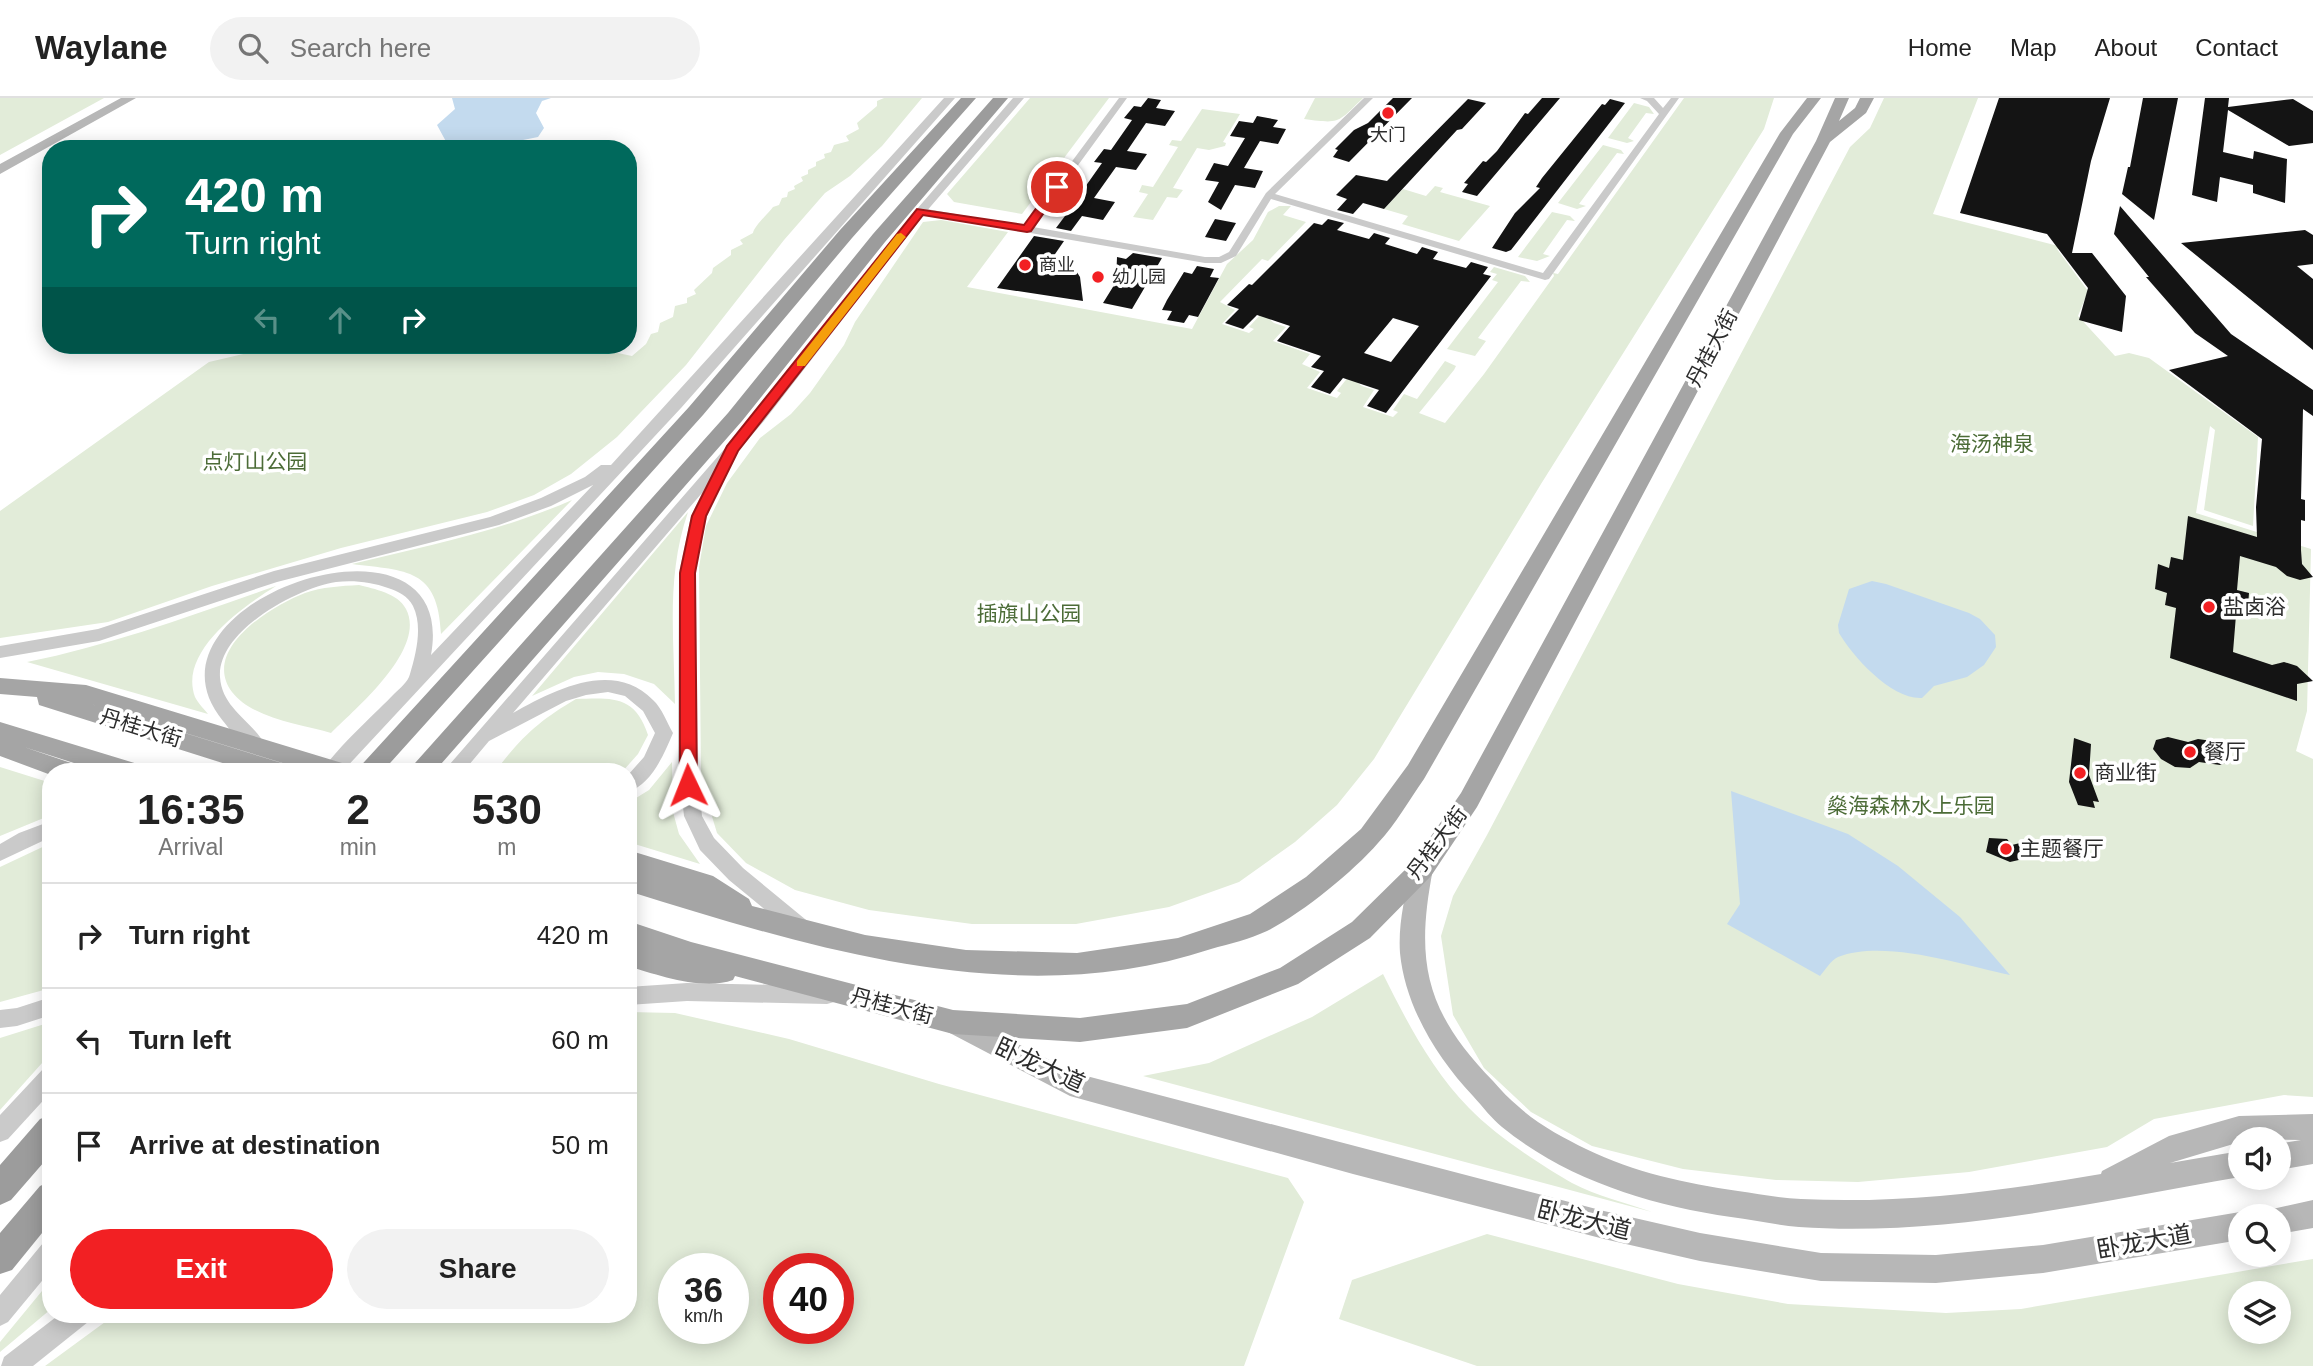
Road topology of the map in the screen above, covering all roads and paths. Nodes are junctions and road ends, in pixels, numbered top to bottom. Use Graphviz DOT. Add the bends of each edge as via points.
graph roads {
  1 [pos="130,98"];
  2 [pos="147,98"];
  3 [pos="950,98"];
  4 [pos="969,98"];
  5 [pos="1017,98"];
  6 [pos="1123,98"];
  7 [pos="1369,98"];
  8 [pos="1651,98"];
  9 [pos="1675,98"];
  10 [pos="1806,98"];
  11 [pos="1867,98"];
  12 [pos="1840,102"];
  13 [pos="1003,106"];
  14 [pos="1662,113"];
  15 [pos="54,140"];
  16 [pos="73,140"];
  17 [pos="1823,141"];
  18 [pos="42,147"];
  19 [pos="974,150"];
  20 [pos="42,157"];
  21 [pos="0,170"];
  22 [pos="0,181"];
  23 [pos="1269,194"];
  24 [pos="874,202"];
  25 [pos="924,207"];
  26 [pos="1029,225"];
  27 [pos="879,238"];
  28 [pos="752,318"];
  29 [pos="645,439"];
  30 [pos="732,449"];
  31 [pos="0,652"];
  32 [pos="418,678"];
  33 [pos="0,686"];
  34 [pos="0,731"];
  35 [pos="478,742"];
  36 [pos="0,745"];
  37 [pos="257,746"];
  38 [pos="42,763"];
  39 [pos="104,763"];
  40 [pos="252,763"];
  41 [pos="313,763"];
  42 [pos="339,763"];
  43 [pos="375,763"];
  44 [pos="427,763"];
  45 [pos="460,763"];
  46 [pos="637,778"];
  47 [pos="42,832"];
  48 [pos="0,853"];
  49 [pos="637,863"];
  50 [pos="1422,869"];
  51 [pos="637,883"];
  52 [pos="754,917"];
  53 [pos="804,930"];
  54 [pos="637,935"];
  55 [pos="637,957"];
  56 [pos="778,976"];
  57 [pos="637,995"];
  58 [pos="849,995"];
  59 [pos="42,1009"];
  60 [pos="0,1019"];
  61 [pos="953,1022"];
  62 [pos="42,1086"];
  63 [pos="2313,1126"];
  64 [pos="0,1131"];
  65 [pos="42,1140"];
  66 [pos="2313,1151"];
  67 [pos="2291,1155"];
  68 [pos="2228,1166"];
  69 [pos="2097,1188"];
  70 [pos="0,1189"];
  71 [pos="42,1208"];
  72 [pos="2313,1214"];
  73 [pos="2291,1218"];
  74 [pos="2228,1228"];
  75 [pos="0,1258"];
  76 [pos="42,1262"];
  77 [pos="0,1314"];
  78 [pos="68,1323"];
  79 [pos="13,1366"];
  1 -- 15 [label="main road"];
  2 -- 16 [label="main road"];
  3 -- 28 [label="street"];
  4 -- 24 [label="highway"];
  5 -- 13 [label="street"];
  6 -- 26 [label="street"];
  7 -- 23 [label="street"];
  8 -- 14 [label="street"];
  9 -- 14 [label="street"];
  10 -- 53 [label="main road, 丹桂大街" via="1416,772 1370,836 1315,885 1258,923 1178,949 1077,965 966,962 865,946"];
  11 -- 17 [label="main road" via="1861,110"];
  12 -- 17 [label="main road, 丹桂大街"];
  13 -- 19 [label="street"];
  13 -- 27 [label="highway"];
  14 -- 23 [label="street" via="1545,277"];
  17 -- 50 [label="main road, 丹桂大街" via="1469,800"];
  18 -- 21 [label="main road"];
  19 -- 25 [label="street"];
  19 -- 27 [label="street"];
  20 -- 22 [label="main road"];
  23 -- 26 [label="street" via="1240,247 1230,257 1216,261"];
  24 -- 28 [label="street"];
  24 -- 43 [label="highway" via="696,411"];
  25 -- 26 [label="street"];
  25 -- 30 [label="street"];
  27 -- 44 [label="highway" via="735,417"];
  28 -- 29 [label="street"];
  29 -- 31 [label="street" via="590,480 494,521 274,577 99,635"];
  29 -- 32 [label="street"];
  30 -- 35 [label="street"];
  30 -- 53 [label="street" via="699,516 687,573 687,761 693,816 707,844 736,874"];
  32 -- 37 [label="street" via="426,626 421,605 407,588 356,576 303,584 238,624 217,653 212,675 215,695"];
  32 -- 42 [label="street"];
  33 -- 37 [label="main road" via="86,693"];
  33 -- 40 [label="main road, 丹桂大街"];
  34 -- 39 [label="main road, 丹桂大街"];
  35 -- 45 [label="street"];
  35 -- 46 [label="street" via="574,691 602,685 627,688 644,698 664,733 654,759"];
  36 -- 38 [label="main road"];
  37 -- 41 [label="main road"];
  47 -- 48 [label="street"];
  49 -- 52 [label="main road" via="704,883"];
  50 -- 61 [label="main road, 丹桂大街" via="1361,930 1289,976 1187,1016 1080,1030"];
  50 -- 69 [label="main road" via="1413,914 1412,952 1418,985 1433,1020 1468,1073 1511,1118 1615,1177 1687,1197 1799,1213 1906,1213 2006,1204"];
  51 -- 52 [label="main road, 丹桂大街"];
  52 -- 53 [label="main road, 丹桂大街"];
  54 -- 56 [label="main road, 丹桂大街"];
  55 -- 56 [label="main road" via="670,968"];
  56 -- 58 [label="main road, 丹桂大街"];
  57 -- 58 [label="street"];
  58 -- 61 [label="main road, 丹桂大街"];
  59 -- 60 [label="street"];
  61 -- 74 [label="main road, 卧龙大道" via="1070,1084 1604,1226 1821,1267 1936,1269 2030,1260"];
  62 -- 64 [label="street"];
  63 -- 69 [label="main road" via="2239,1129 2169,1149"];
  65 -- 70 [label="highway"];
  66 -- 67 [label="main road"];
  68 -- 69 [label="main road"];
  71 -- 75 [label="highway"];
  72 -- 73 [label="main road"];
  76 -- 77 [label="street"];
  78 -- 79 [label="street"];
}
